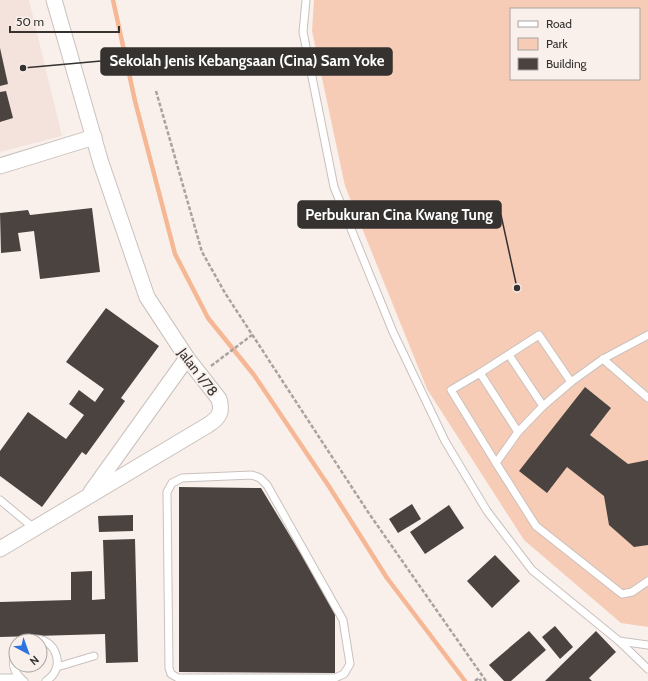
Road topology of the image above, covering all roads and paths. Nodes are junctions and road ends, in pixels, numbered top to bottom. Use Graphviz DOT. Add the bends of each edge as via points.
graph roads {
  1 [pos="54,0"];
  2 [pos="306,0"];
  3 [pos="156,91"];
  4 [pos="94,136"];
  5 [pos="0,166"];
  6 [pos="252,335"];
  7 [pos="648,335"];
  8 [pos="509,355"];
  9 [pos="187,358"];
  10 [pos="222,358"];
  11 [pos="603,359"];
  12 [pos="480,373"];
  13 [pos="571,382"];
  14 [pos="648,398"];
  15 [pos="543,406"];
  16 [pos="518,432"];
  17 [pos="496,463"];
  18 [pos="87,498"];
  19 [pos="0,500"];
  20 [pos="35,529"];
  21 [pos="0,549"];
  22 [pos="648,581"];
  23 [pos="619,641"];
  24 [pos="48,643"];
  25 [pos="648,645"];
  26 [pos="94,656"];
  27 [pos="57,667"];
  28 [pos="648,669"];
  29 [pos="0,678"];
  30 [pos="22,679"];
  31 [pos="255,679"];
  32 [pos="274,679"];
  33 [pos="46,681"];
  34 [pos="475,681"];
  35 [pos="482,681"];
  36 [pos="486,681"];
  1 -- 4 [label="street, Jalan 1/78"];
  2 -- 23 [label="lane" via="302,32 334,188 393,332 445,441 487,511 532,570"];
  3 -- 6 [label="path" via="202,252"];
  4 -- 5 [label="street"];
  4 -- 9 [label="street, Jalan 1/78" via="147,297"];
  6 -- 10 [label="path"];
  6 -- 36 [label="path" via="368,512"];
  7 -- 11 [label="lane"];
  8 -- 12 [label="lane"];
  8 -- 13 [label="lane" via="539,335"];
  8 -- 15 [label="lane"];
  9 -- 18 [label="street"];
  9 -- 18 [label="street, Jalan 1/78" via="219,399 221,406 215,420"];
  11 -- 13 [label="lane"];
  11 -- 14 [label="lane"];
  12 -- 16 [label="lane"];
  12 -- 17 [label="lane" via="451,390"];
  13 -- 15 [label="lane"];
  15 -- 16 [label="lane"];
  16 -- 17 [label="lane"];
  17 -- 22 [label="lane" via="536,526 604,581 622,594 632,592"];
  18 -- 20 [label="street, Jalan 1/78"];
  19 -- 20 [label="lane"];
  20 -- 21 [label="street, Jalan 1/78"];
  23 -- 25 [label="lane"];
  23 -- 28 [label="lane"];
  24 -- 27 [label="lane" via="55,651"];
  26 -- 27 [label="lane"];
  27 -- 33 [label="lane"];
  29 -- 30 [label="lane"];
  31 -- 32 [label="lane"];
  31 -- 32 [label="lane" via="178,678 171,674 167,492 172,483 182,478 252,475 260,478 267,485 343,620 350,664 344,674 334,678"];
  34 -- 35 [label="path" via="479,678"];
}
